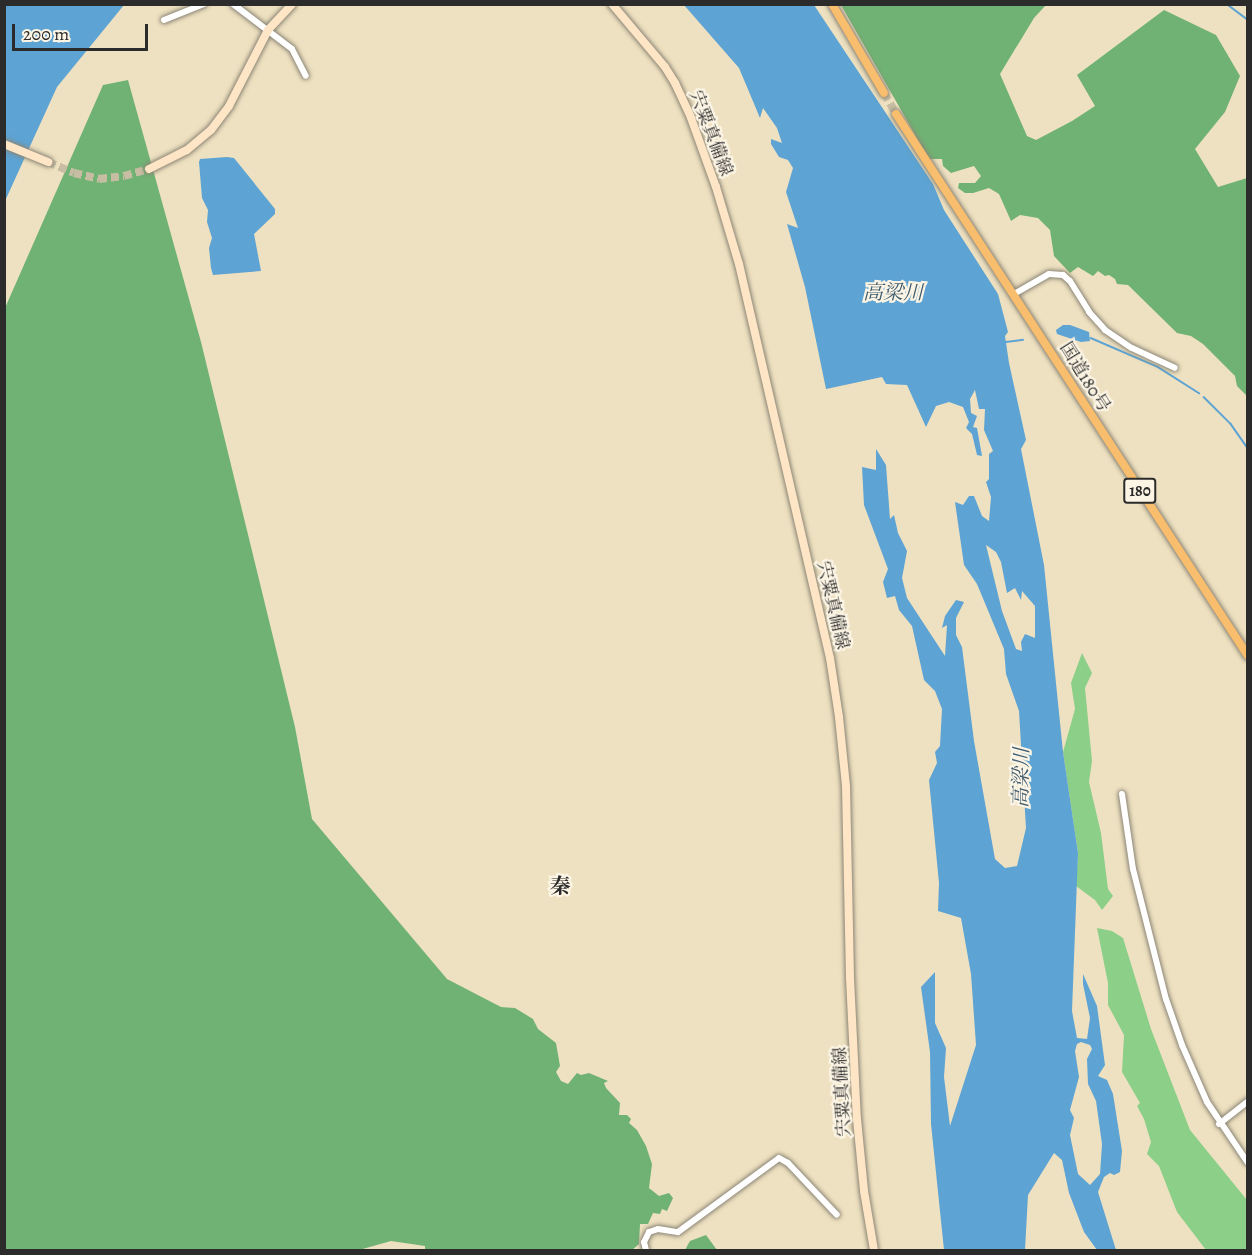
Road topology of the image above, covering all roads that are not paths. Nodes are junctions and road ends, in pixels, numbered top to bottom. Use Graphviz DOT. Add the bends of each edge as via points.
graph roads {
  1 [pos="204,4"];
  2 [pos="233,4"];
  3 [pos="292,4"];
  4 [pos="612,4"];
  5 [pos="832,4"];
  6 [pos="164,20"];
  7 [pos="268,30"];
  8 [pos="306,76"];
  9 [pos="882,91"];
  10 [pos="897,114"];
  11 [pos="4,144"];
  12 [pos="48,162"];
  13 [pos="148,169"];
  14 [pos="1014,294"];
  15 [pos="1175,368"];
  16 [pos="1248,656"];
  17 [pos="1122,794"];
  18 [pos="1248,1101"];
  19 [pos="1220,1124"];
  20 [pos="1248,1163"];
  21 [pos="837,1215"];
  22 [pos="646,1251"];
  23 [pos="874,1251"];
  1 -- 6 [label="street"];
  2 -- 7 [label="street"];
  3 -- 7 [label="main road"];
  4 -- 23 [label="main road, 宍粟真備線" via="675,83 716,187 740,264 828,650 840,717 845,777 857,1119"];
  5 -- 9 [label="highway"];
  7 -- 8 [label="street" via="292,49"];
  7 -- 13 [label="main road" via="229,106 211,130 187,150"];
  10 -- 14 [label="highway, 国道180号 / 180"];
  11 -- 12 [label="main road"];
  14 -- 15 [label="street" via="1049,274 1063,275 1105,330"];
  14 -- 16 [label="highway, 国道180号 / 180"];
  17 -- 19 [label="street" via="1132,869 1166,999 1182,1045"];
  18 -- 19 [label="street"];
  19 -- 20 [label="street"];
  21 -- 22 [label="street" via="779,1158 678,1232 649,1232 644,1242"];
}
